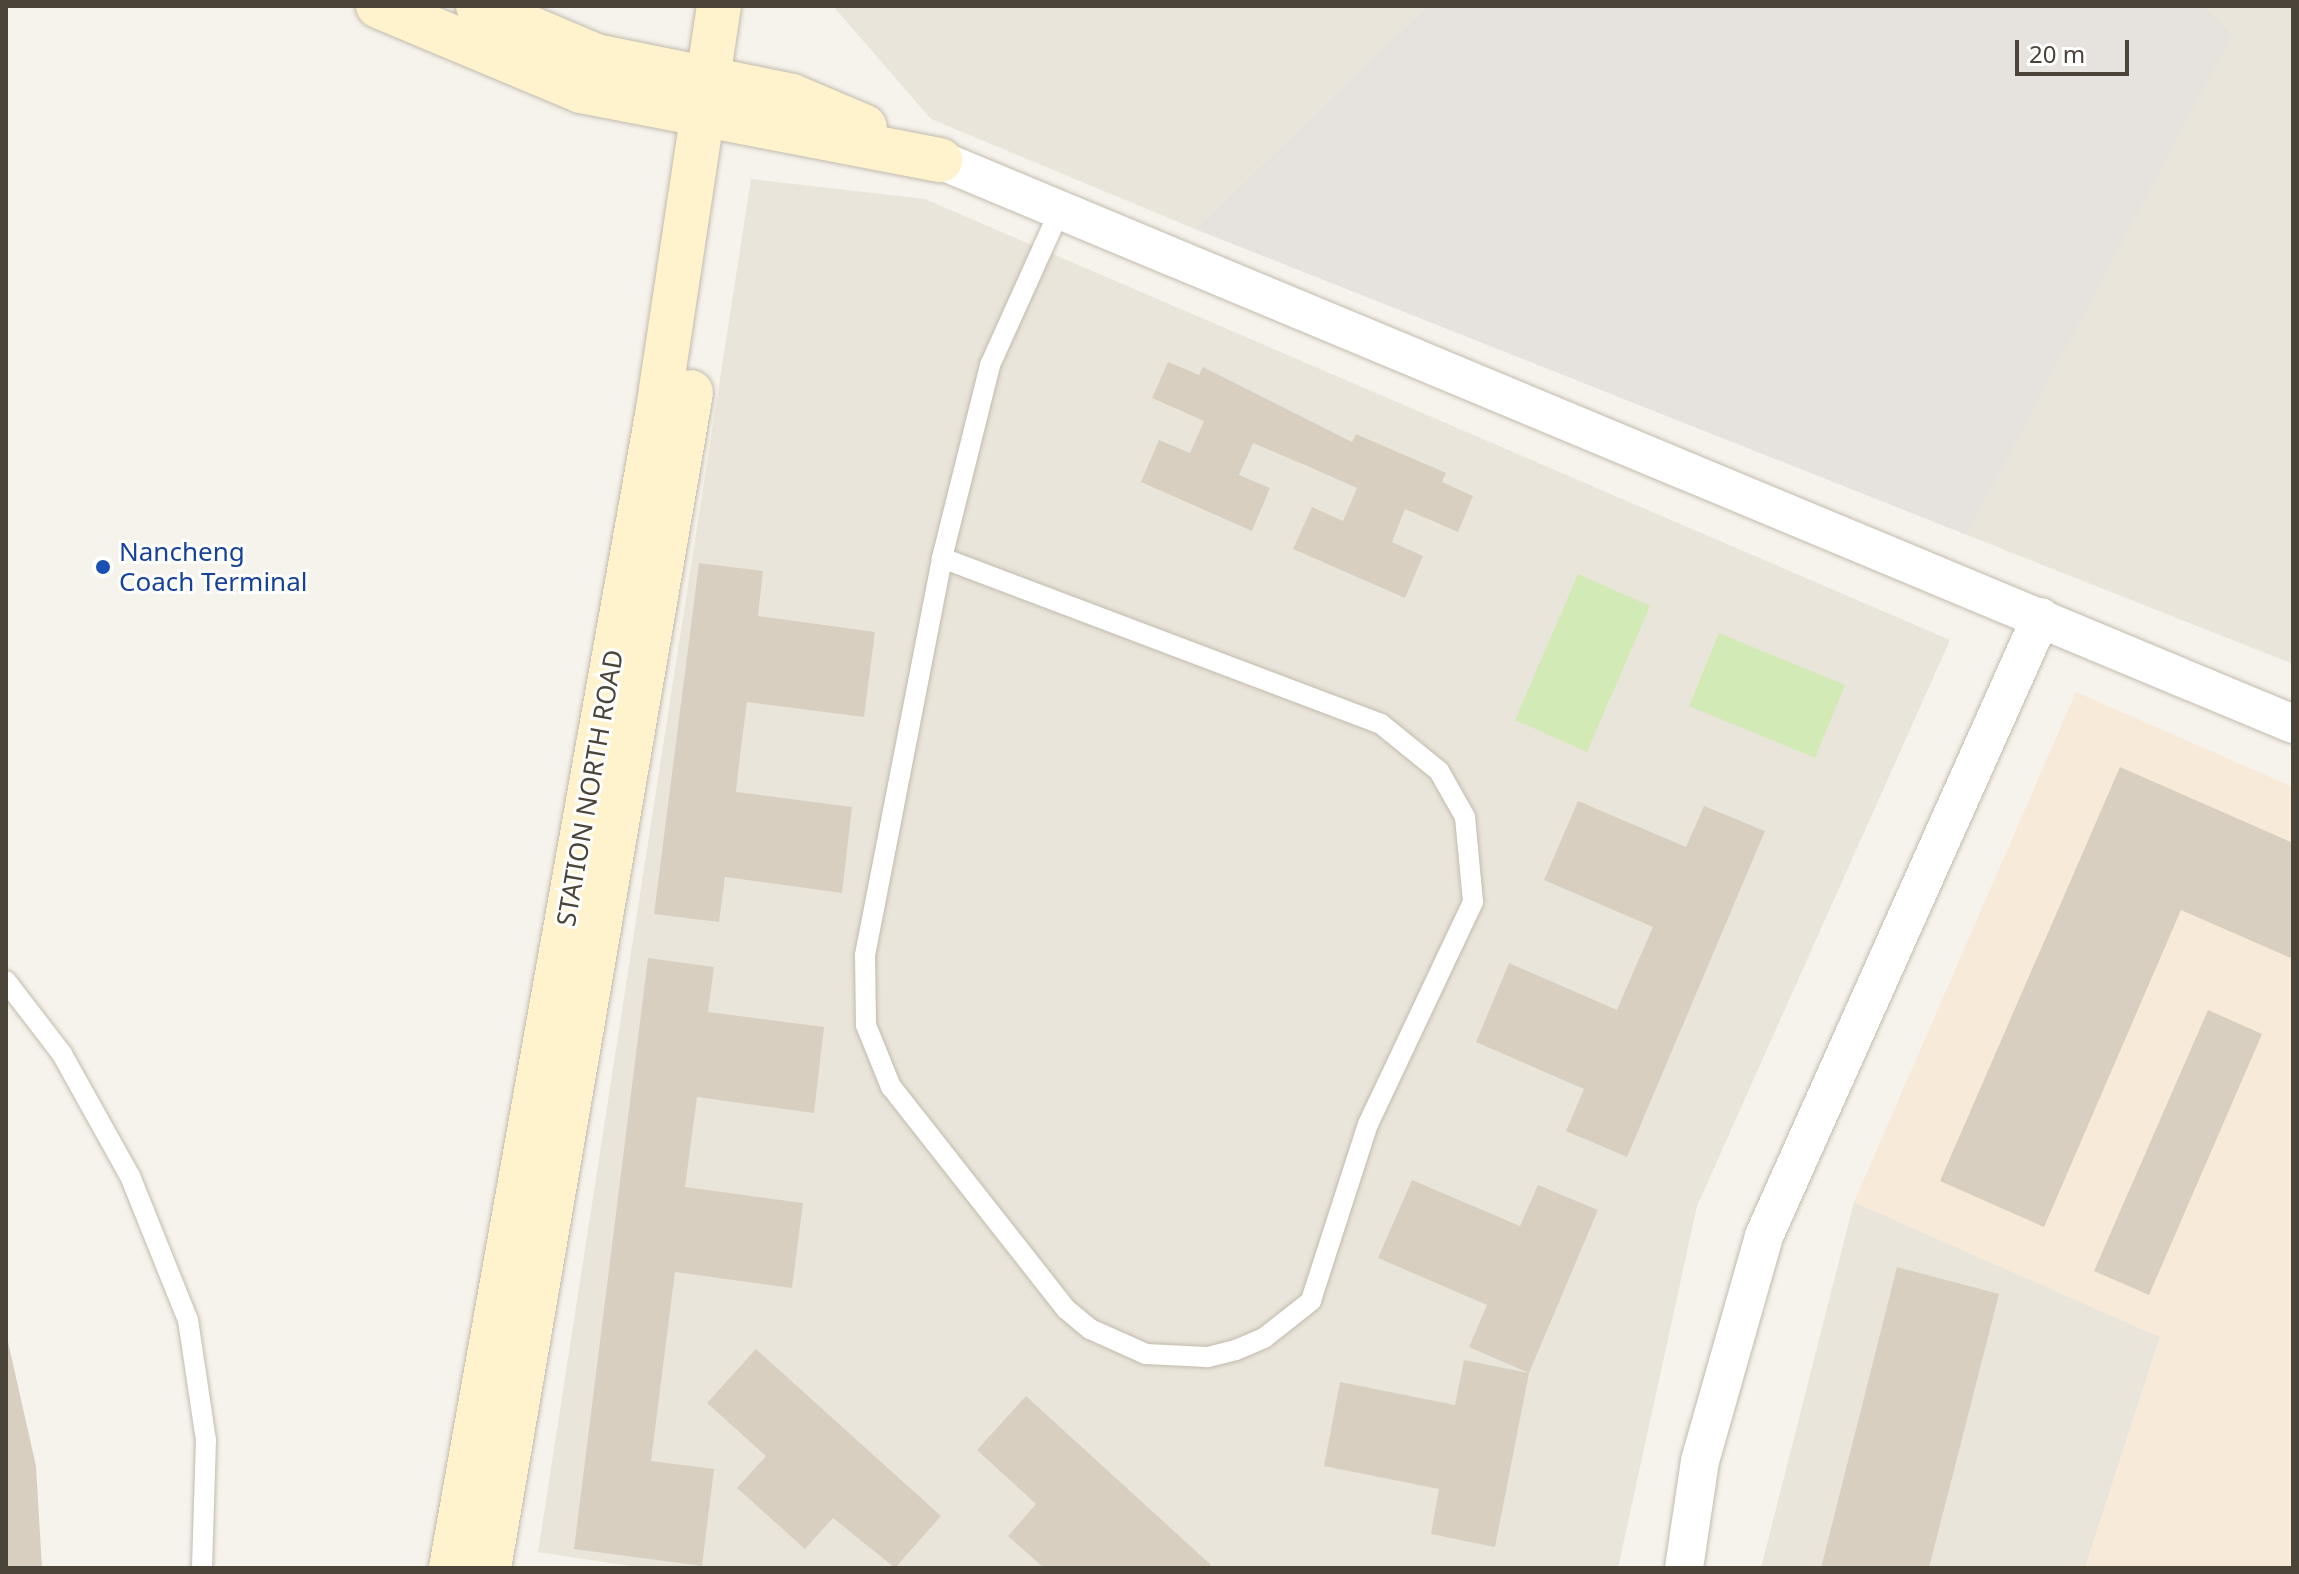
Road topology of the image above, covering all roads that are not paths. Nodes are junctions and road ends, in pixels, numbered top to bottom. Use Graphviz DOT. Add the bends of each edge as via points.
graph roads {
  1 [pos="378,6"];
  2 [pos="478,6"];
  3 [pos="719,6"];
  4 [pos="746,6"];
  5 [pos="719,99"];
  6 [pos="940,160"];
  7 [pos="1061,208"];
  8 [pos="942,558"];
  9 [pos="2041,617"];
  10 [pos="2293,724"];
  11 [pos="6,981"];
  12 [pos="202,1568"];
  13 [pos="451,1568"];
  14 [pos="489,1568"];
  15 [pos="1684,1568"];
  1 -- 5 [label="street" via="581,91"];
  2 -- 5 [label="street" via="596,56"];
  3 -- 5 [label="street, STATION NORTH ROAD"];
  4 -- 5 [label="street, STATION NORTH ROAD"];
  5 -- 6 [label="street"];
  5 -- 13 [label="street, STATION NORTH ROAD" via="658,409"];
  5 -- 14 [label="street, STATION NORTH ROAD" via="685,430"];
  6 -- 7 [label="street"];
  7 -- 8 [label="lane" via="990,365"];
  7 -- 9 [label="street"];
  8 -- 8 [label="lane" via="865,955 863,1002 876,1058 910,1114 1046,1285 1090,1329 1146,1354 1207,1357 1236,1350 1264,1338 1311,1301 1368,1124 1473,902 1465,817 1439,771 1381,724"];
  9 -- 10 [label="street"];
  9 -- 15 [label="street" via="1764,1236 1700,1461"];
  11 -- 12 [label="lane" via="62,1054 130,1176 188,1320 206,1440"];
}
